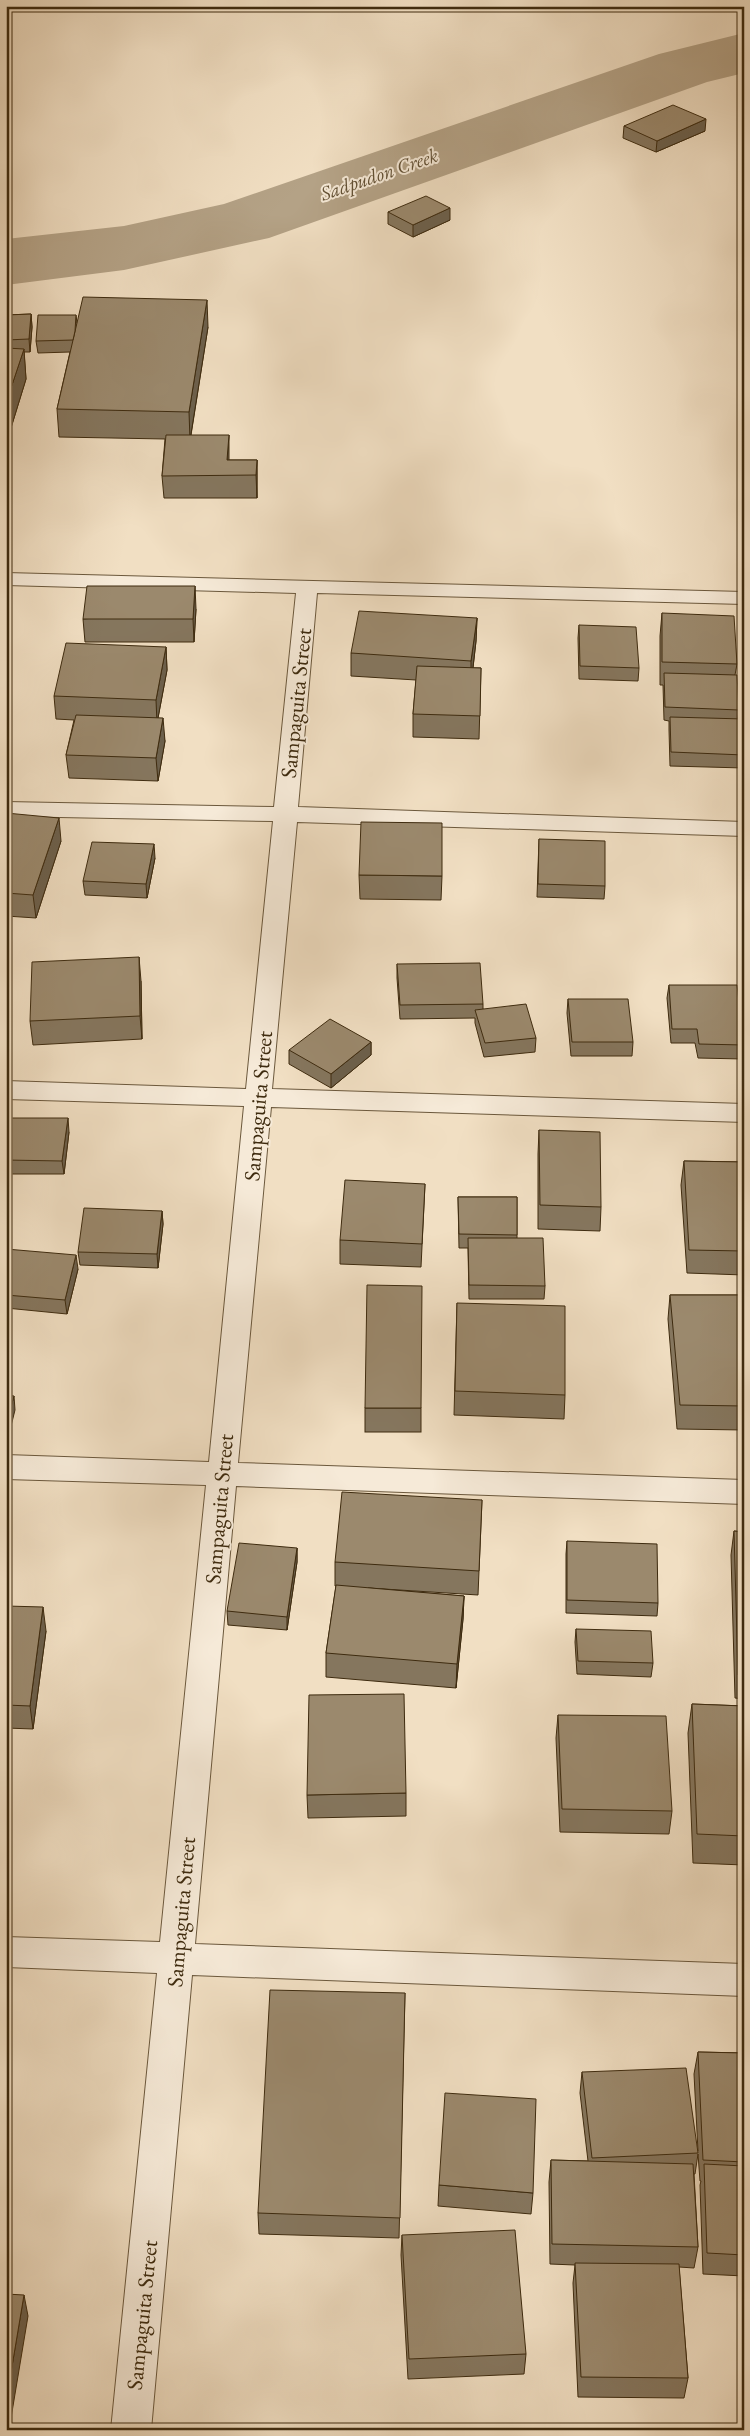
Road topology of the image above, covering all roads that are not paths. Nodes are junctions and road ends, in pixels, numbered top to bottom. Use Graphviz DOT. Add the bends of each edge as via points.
graph roads {
  1 [pos="6,579"];
  2 [pos="307,588"];
  3 [pos="744,598"];
  4 [pos="6,809"];
  5 [pos="285,814"];
  6 [pos="744,829"];
  7 [pos="6,1090"];
  8 [pos="259,1099"];
  9 [pos="744,1113"];
  10 [pos="6,1467"];
  11 [pos="222,1473"];
  12 [pos="744,1492"];
  13 [pos="6,1952"];
  14 [pos="176,1959"];
  15 [pos="744,1980"];
  16 [pos="131,2430"];
  1 -- 2 [label="street"];
  2 -- 3 [label="street"];
  2 -- 5 [label="street, Sampaguita Street"];
  4 -- 5 [label="street"];
  5 -- 6 [label="street"];
  5 -- 8 [label="street, Sampaguita Street"];
  7 -- 8 [label="street"];
  8 -- 9 [label="street"];
  8 -- 11 [label="street, Sampaguita Street"];
  10 -- 11 [label="street"];
  11 -- 12 [label="street"];
  11 -- 14 [label="street, Sampaguita Street"];
  13 -- 14 [label="street"];
  14 -- 15 [label="street"];
  14 -- 16 [label="street, Sampaguita Street"];
}
